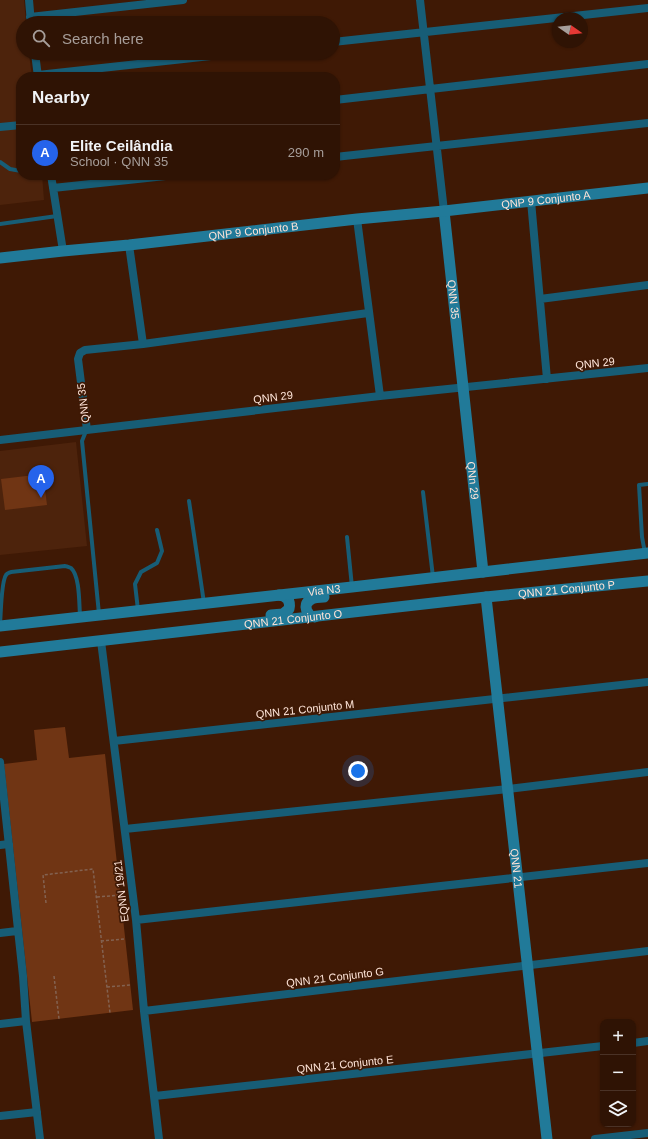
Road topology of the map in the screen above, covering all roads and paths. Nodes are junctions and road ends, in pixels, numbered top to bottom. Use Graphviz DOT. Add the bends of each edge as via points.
graph roads {
  1 [pos="29,0"];
  2 [pos="182,0"];
  3 [pos="420,0"];
  4 [pos="648,8"];
  5 [pos="31,16"];
  6 [pos="61,16"];
  7 [pos="423,32"];
  8 [pos="340,41"];
  9 [pos="36,60"];
  10 [pos="177,60"];
  11 [pos="648,64"];
  12 [pos="37,72"];
  13 [pos="73,72"];
  14 [pos="431,89"];
  15 [pos="340,99"];
  16 [pos="648,123"];
  17 [pos="16,125"];
  18 [pos="0,127"];
  19 [pos="436,146"];
  20 [pos="340,156"];
  21 [pos="0,162"];
  22 [pos="16,170"];
  23 [pos="52,180"];
  24 [pos="128,180"];
  25 [pos="54,188"];
  26 [pos="648,188"];
  27 [pos="531,201"];
  28 [pos="444,211"];
  29 [pos="57,216"];
  30 [pos="357,219"];
  31 [pos="0,224"];
  32 [pos="129,245"];
  33 [pos="63,251"];
  34 [pos="0,258"];
  35 [pos="648,285"];
  36 [pos="540,299"];
  37 [pos="368,313"];
  38 [pos="143,344"];
  39 [pos="648,368"];
  40 [pos="547,380"];
  41 [pos="464,388"];
  42 [pos="380,396"];
  43 [pos="87,430"];
  44 [pos="0,440"];
  45 [pos="648,484"];
  46 [pos="423,492"];
  47 [pos="189,501"];
  48 [pos="157,530"];
  49 [pos="347,537"];
  50 [pos="647,553"];
  51 [pos="483,572"];
  52 [pos="648,573"];
  53 [pos="433,577"];
  54 [pos="412,580"];
  55 [pos="648,580"];
  56 [pos="607,585"];
  57 [pos="352,587"];
  58 [pos="279,595"];
  59 [pos="486,597"];
  60 [pos="204,603"];
  61 [pos="138,611"];
  62 [pos="99,615"];
  63 [pos="80,617"];
  64 [pos="315,617"];
  65 [pos="0,625"];
  66 [pos="106,641"];
  67 [pos="0,652"];
  68 [pos="648,682"];
  69 [pos="497,699"];
  70 [pos="114,741"];
  71 [pos="0,762"];
  72 [pos="648,772"];
  73 [pos="508,789"];
  74 [pos="124,829"];
  75 [pos="9,844"];
  76 [pos="0,845"];
  77 [pos="648,863"];
  78 [pos="517,877"];
  79 [pos="121,895"];
  80 [pos="96,898"];
  81 [pos="46,903"];
  82 [pos="136,920"];
  83 [pos="17,931"];
  84 [pos="0,933"];
  85 [pos="126,939"];
  86 [pos="101,941"];
  87 [pos="648,951"];
  88 [pos="528,964"];
  89 [pos="54,976"];
  90 [pos="130,984"];
  91 [pos="107,987"];
  92 [pos="144,1011"];
  93 [pos="110,1013"];
  94 [pos="59,1019"];
  95 [pos="26,1021"];
  96 [pos="0,1024"];
  97 [pos="648,1041"];
  98 [pos="636,1043"];
  99 [pos="600,1046"];
  100 [pos="538,1053"];
  101 [pos="155,1096"];
  102 [pos="37,1112"];
  103 [pos="0,1116"];
  104 [pos="648,1133"];
  105 [pos="40,1139"];
  106 [pos="159,1139"];
  107 [pos="548,1139"];
  108 [pos="595,1139"];
  1 -- 5 [label="street"];
  2 -- 6 [label="street"];
  3 -- 7 [label="street"];
  4 -- 7 [label="street"];
  7 -- 8 [label="street"];
  7 -- 14 [label="street"];
  9 -- 12 [label="street"];
  10 -- 13 [label="street"];
  11 -- 14 [label="street"];
  14 -- 15 [label="street"];
  14 -- 19 [label="street"];
  16 -- 19 [label="street"];
  17 -- 18 [label="street"];
  19 -- 20 [label="street"];
  19 -- 28 [label="street"];
  21 -- 22 [label="lane"];
  23 -- 25 [label="street"];
  24 -- 25 [label="street"];
  25 -- 29 [label="street"];
  26 -- 27 [label="main road, QNP 9 Conjunto A"];
  27 -- 28 [label="main road, QNP 9 Conjunto A"];
  27 -- 36 [label="street"];
  28 -- 30 [label="main road, QNP 9 Conjunto B"];
  28 -- 41 [label="main road, QNN 35"];
  29 -- 31 [label="lane"];
  29 -- 33 [label="street"];
  30 -- 32 [label="main road, QNP 9 Conjunto B"];
  30 -- 37 [label="street"];
  32 -- 33 [label="main road, QNP 9 Conjunto B"];
  32 -- 38 [label="street"];
  33 -- 34 [label="main road, QNP 9 Conjunto B"];
  35 -- 36 [label="street"];
  36 -- 40 [label="street"];
  37 -- 38 [label="street, QNN 35"];
  37 -- 42 [label="street"];
  38 -- 43 [label="street, QNN 35" via="80,353 78,362"];
  39 -- 40 [label="street, QNN 29"];
  40 -- 41 [label="street, QNN 29"];
  41 -- 42 [label="street, QNN 29"];
  41 -- 51 [label="main road, QNn 29"];
  42 -- 43 [label="street, QNN 29"];
  43 -- 44 [label="street, QNN 35"];
  43 -- 62 [label="lane" via="82,441"];
  45 -- 50 [label="lane" via="639,485 642,537"];
  46 -- 53 [label="lane"];
  47 -- 60 [label="lane"];
  48 -- 61 [label="lane" via="162,551 157,563 141,572 135,584"];
  49 -- 57 [label="lane"];
  50 -- 51 [label="main road, Via N3"];
  51 -- 53 [label="main road, Via N3"];
  52 -- 56 [label="main road"];
  53 -- 54 [label="main road, Via N3"];
  54 -- 57 [label="main road, Via N3"];
  54 -- 64 [label="main road" via="374,592 311,599 306,604 306,610"];
  55 -- 56 [label="main road, QNN 21 Conjunto P"];
  56 -- 59 [label="main road, QNN 21 Conjunto P"];
  57 -- 58 [label="main road, Via N3"];
  58 -- 60 [label="main road, Via N3"];
  58 -- 66 [label="main road" via="286,597 289,602 289,609 284,614 142,629"];
  59 -- 64 [label="main road, QNN 21 Conjunto O"];
  59 -- 69 [label="main road, QNN 21"];
  60 -- 61 [label="main road, Via N3"];
  61 -- 62 [label="main road, Via N3"];
  62 -- 63 [label="main road, Via N3"];
  63 -- 65 [label="main road, Via N3"];
  63 -- 65 [label="lane" via="75,574 71,568 65,566 6,574"];
  64 -- 66 [label="main road, QNN 21 Conjunto O"];
  66 -- 67 [label="main road"];
  66 -- 70 [label="street, EQNN 19/21"];
  68 -- 69 [label="street, QNN 21 Conjunto M"];
  69 -- 70 [label="street, QNN 21 Conjunto M"];
  69 -- 73 [label="main road, QNN 21"];
  70 -- 74 [label="street, EQNN 19/21"];
  71 -- 75 [label="street"];
  72 -- 73 [label="street"];
  73 -- 74 [label="street"];
  73 -- 78 [label="main road, QNN 21"];
  74 -- 82 [label="street, EQNN 19/21"];
  75 -- 76 [label="street"];
  75 -- 83 [label="street"];
  77 -- 78 [label="street"];
  78 -- 82 [label="street"];
  78 -- 88 [label="main road, QNN 21"];
  79 -- 80 [label="path"];
  80 -- 81 [label="path" via="93,869 43,875"];
  80 -- 86 [label="path"];
  82 -- 92 [label="street, EQNN 19/21"];
  83 -- 84 [label="street"];
  83 -- 95 [label="street"];
  85 -- 86 [label="path"];
  86 -- 91 [label="path"];
  87 -- 88 [label="street, QNN 21 Conjunto G"];
  88 -- 92 [label="street, QNN 21 Conjunto G"];
  88 -- 100 [label="main road, QNN 21"];
  89 -- 94 [label="path"];
  90 -- 91 [label="path"];
  91 -- 93 [label="path"];
  92 -- 101 [label="street, EQNN 19/21"];
  95 -- 96 [label="street"];
  95 -- 102 [label="street"];
  97 -- 98 [label="street"];
  99 -- 100 [label="street, QNN 21 Conjunto E"];
  100 -- 101 [label="street, QNN 21 Conjunto E"];
  100 -- 107 [label="main road, QNN 21"];
  101 -- 106 [label="street, EQNN 19/21"];
  102 -- 103 [label="street"];
  102 -- 105 [label="street"];
  104 -- 108 [label="street"];
}
